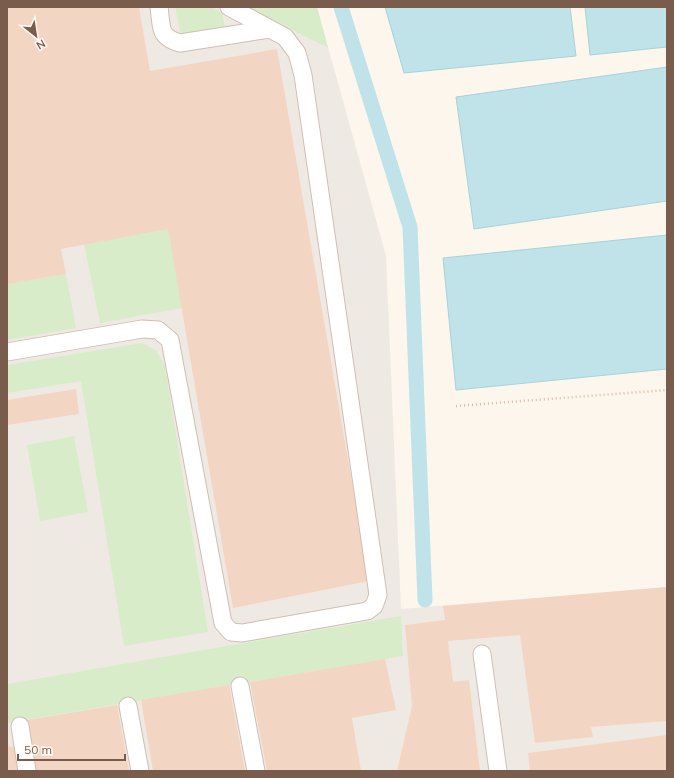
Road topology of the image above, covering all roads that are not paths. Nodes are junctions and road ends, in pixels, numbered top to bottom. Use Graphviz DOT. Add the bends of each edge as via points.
graph roads {
  1 [pos="159,7"];
  2 [pos="229,7"];
  3 [pos="269,29"];
  4 [pos="7,352"];
  5 [pos="482,654"];
  6 [pos="240,686"];
  7 [pos="128,706"];
  8 [pos="20,726"];
  9 [pos="27,771"];
  10 [pos="140,771"];
  11 [pos="256,771"];
  12 [pos="498,771"];
  1 -- 3 [label="lane" via="163,33 170,40 180,43"];
  2 -- 3 [label="lane"];
  3 -- 4 [label="lane" via="285,36 297,53 302,75 378,595 374,606 366,611 242,633 231,632 223,623 170,340 158,330 142,329"];
  5 -- 12 [label="lane"];
  6 -- 11 [label="lane"];
  7 -- 10 [label="lane"];
  8 -- 9 [label="lane"];
}
